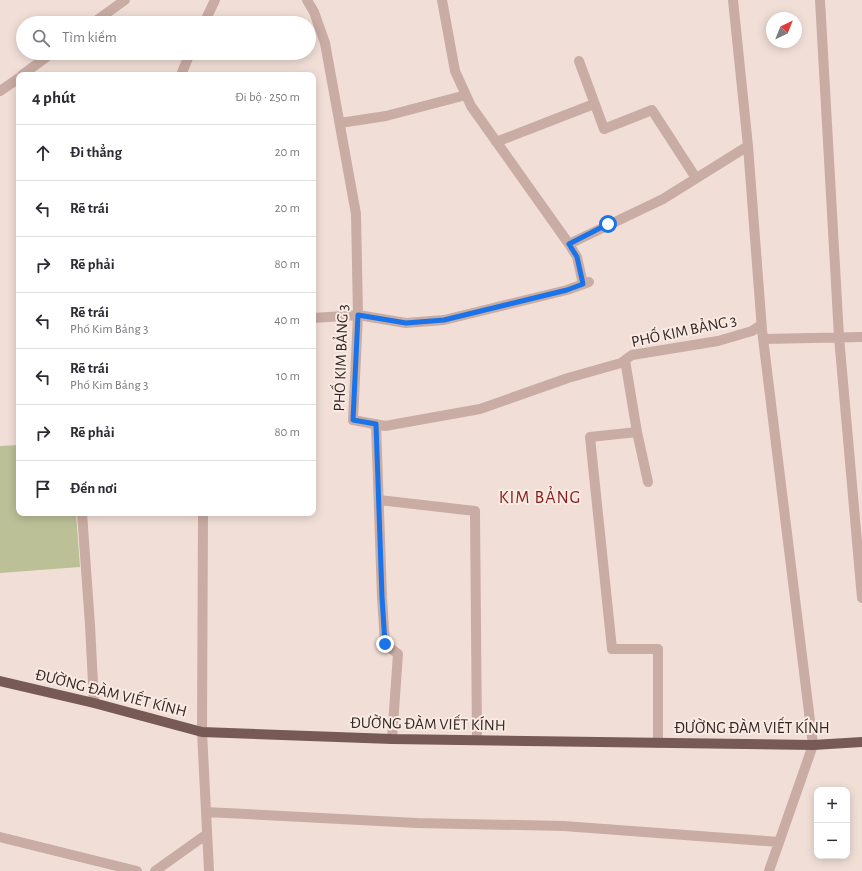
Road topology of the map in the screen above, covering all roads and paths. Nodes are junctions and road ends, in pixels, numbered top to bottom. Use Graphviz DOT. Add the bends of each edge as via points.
graph roads {
  1 [pos="124,0"];
  2 [pos="215,0"];
  3 [pos="307,0"];
  4 [pos="442,0"];
  5 [pos="733,0"];
  6 [pos="820,0"];
  7 [pos="102,16"];
  8 [pos="207,16"];
  9 [pos="315,16"];
  10 [pos="316,18"];
  11 [pos="42,60"];
  12 [pos="187,60"];
  13 [pos="579,61"];
  14 [pos="26,72"];
  15 [pos="182,72"];
  16 [pos="16,80"];
  17 [pos="0,92"];
  18 [pos="466,95"];
  19 [pos="594,104"];
  20 [pos="340,123"];
  21 [pos="496,142"];
  22 [pos="748,146"];
  23 [pos="696,178"];
  24 [pos="569,244"];
  25 [pos="358,315"];
  26 [pos="316,318"];
  27 [pos="761,325"];
  28 [pos="839,337"];
  29 [pos="862,337"];
  30 [pos="763,339"];
  31 [pos="625,360"];
  32 [pos="376,424"];
  33 [pos="637,432"];
  34 [pos="648,482"];
  35 [pos="379,500"];
  36 [pos="82,516"];
  37 [pos="203,516"];
  38 [pos="862,598"];
  39 [pos="0,681"];
  40 [pos="94,703"];
  41 [pos="202,732"];
  42 [pos="392,739"];
  43 [pos="477,740"];
  44 [pos="862,742"];
  45 [pos="658,743"];
  46 [pos="813,745"];
  47 [pos="206,812"];
  48 [pos="207,834"];
  49 [pos="0,836"];
  50 [pos="779,842"];
  51 [pos="137,871"];
  52 [pos="156,871"];
  53 [pos="209,871"];
  54 [pos="769,871"];
  1 -- 7 [label="street"];
  2 -- 8 [label="street"];
  3 -- 9 [label="street, PHỐ KIM BẢNG 3"];
  4 -- 18 [label="street" via="455,71"];
  5 -- 22 [label="street"];
  6 -- 28 [label="street"];
  10 -- 20 [label="street, PHỐ KIM BẢNG 3" via="325,43"];
  11 -- 14 [label="street"];
  12 -- 15 [label="street"];
  13 -- 19 [label="street"];
  16 -- 17 [label="street"];
  18 -- 20 [label="street" via="386,116"];
  18 -- 21 [label="street"];
  19 -- 21 [label="street"];
  19 -- 23 [label="street" via="604,129 652,110"];
  20 -- 25 [label="street, PHỐ KIM BẢNG 3" via="356,214"];
  21 -- 24 [label="street"];
  22 -- 23 [label="street"];
  22 -- 27 [label="street"];
  23 -- 24 [label="street" via="663,199"];
  24 -- 25 [label="street" via="577,257 586,283 567,290 444,320 406,323"];
  25 -- 26 [label="street"];
  25 -- 32 [label="street, PHỐ KIM BẢNG 3" via="353,420"];
  27 -- 30 [label="street"];
  27 -- 31 [label="street, PHỐ KIM BẢNG 3" via="752,331 718,341 632,355"];
  28 -- 29 [label="street"];
  28 -- 30 [label="street"];
  28 -- 38 [label="street"];
  30 -- 46 [label="street"];
  31 -- 32 [label="street, PHỐ KIM BẢNG 3" via="480,409 385,426"];
  31 -- 33 [label="street"];
  32 -- 35 [label="street"];
  33 -- 34 [label="street"];
  33 -- 45 [label="street" via="590,437 612,649 658,649"];
  35 -- 42 [label="street" via="385,644 398,654"];
  35 -- 43 [label="street" via="475,511"];
  36 -- 40 [label="street"];
  37 -- 41 [label="street"];
  39 -- 40 [label="main road, ĐƯỜNG ĐÀM VIẾT KÍNH"];
  40 -- 41 [label="main road, ĐƯỜNG ĐÀM VIẾT KÍNH"];
  41 -- 42 [label="main road, ĐƯỜNG ĐÀM VIẾT KÍNH"];
  41 -- 47 [label="street"];
  42 -- 43 [label="main road, ĐƯỜNG ĐÀM VIẾT KÍNH"];
  43 -- 45 [label="main road, ĐƯỜNG ĐÀM VIẾT KÍNH"];
  44 -- 46 [label="main road, ĐƯỜNG ĐÀM VIẾT KÍNH"];
  45 -- 46 [label="main road, ĐƯỜNG ĐÀM VIẾT KÍNH"];
  46 -- 50 [label="street"];
  47 -- 48 [label="street"];
  47 -- 50 [label="street" via="417,823 564,826"];
  48 -- 52 [label="street"];
  48 -- 53 [label="street"];
  49 -- 51 [label="street"];
  50 -- 54 [label="street"];
}
